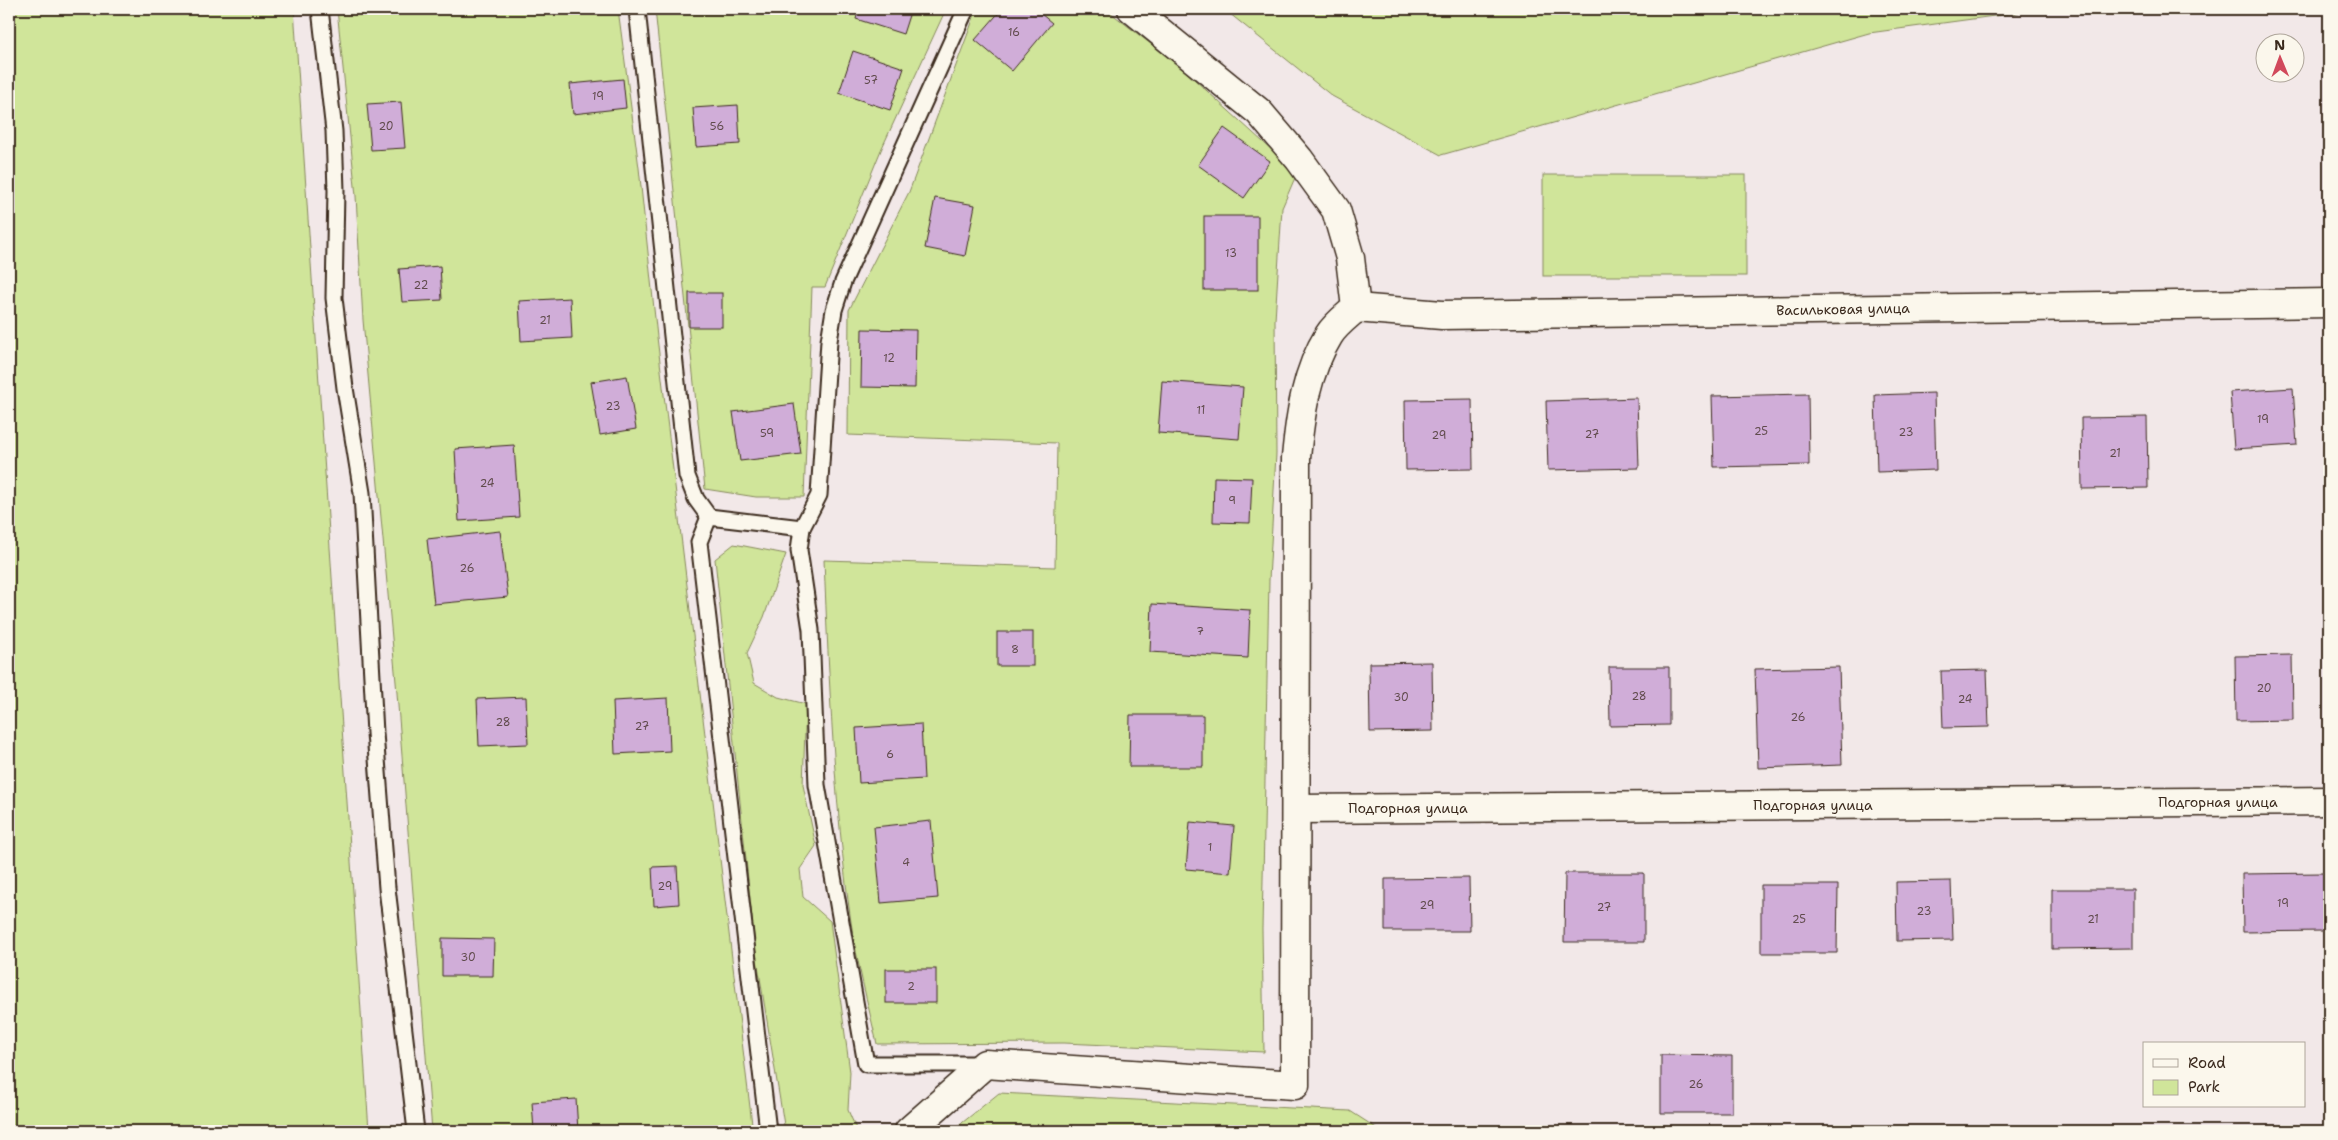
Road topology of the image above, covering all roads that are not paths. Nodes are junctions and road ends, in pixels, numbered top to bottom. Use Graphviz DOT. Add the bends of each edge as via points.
graph roads {
  1 [pos="320,9"];
  2 [pos="637,9"];
  3 [pos="966,9"];
  4 [pos="1132,9"];
  5 [pos="2329,303"];
  6 [pos="1356,308"];
  7 [pos="709,517"];
  8 [pos="802,528"];
  9 [pos="2329,801"];
  10 [pos="1296,809"];
  11 [pos="985,1064"];
  12 [pos="416,1131"];
  13 [pos="768,1131"];
  14 [pos="909,1131"];
  1 -- 12 [label="lane" via="334,132 334,298 362,493 388,888"];
  2 -- 7 [label="lane" via="687,476 696,499"];
  3 -- 8 [label="lane" via="843,282 834,310 819,496"];
  4 -- 6 [label="street" via="1259,112 1300,159 1336,210 1350,258"];
  5 -- 6 [label="street, Васильковая улица" via="1442,315"];
  6 -- 10 [label="street" via="1330,334 1310,374 1300,416 1296,458"];
  7 -- 8 [label="lane"];
  7 -- 13 [label="lane" via="699,542"];
  8 -- 11 [label="lane" via="799,550 811,630 817,784 866,1064"];
  9 -- 10 [label="street, Подгорная улица"];
  10 -- 11 [label="street" via="1294,1085"];
  11 -- 14 [label="street"];
}
